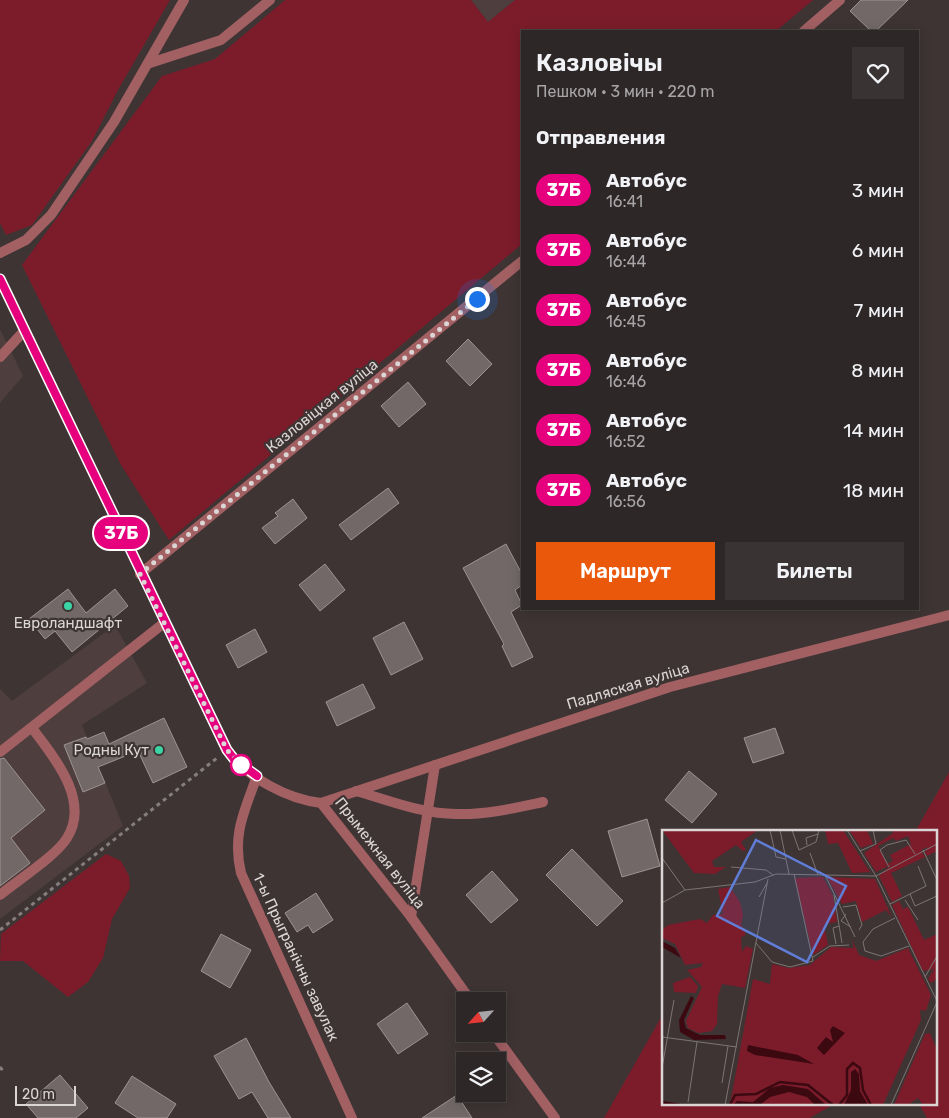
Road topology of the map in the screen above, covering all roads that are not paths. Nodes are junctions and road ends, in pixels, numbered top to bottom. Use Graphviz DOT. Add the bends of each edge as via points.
graph roads {
  1 [pos="184,0"];
  2 [pos="270,0"];
  3 [pos="840,0"];
  4 [pos="805,30"];
  5 [pos="150,63"];
  6 [pos="0,253"];
  7 [pos="521,262"];
  8 [pos="0,279"];
  9 [pos="25,330"];
  10 [pos="0,358"];
  11 [pos="140,574"];
  12 [pos="949,615"];
  13 [pos="164,623"];
  14 [pos="32,728"];
  15 [pos="0,752"];
  16 [pos="435,765"];
  17 [pos="257,776"];
  18 [pos="356,791"];
  19 [pos="543,802"];
  20 [pos="321,803"];
  21 [pos="426,811"];
  22 [pos="0,895"];
  23 [pos="411,917"];
  24 [pos="465,992"];
  25 [pos="500,1042"];
  26 [pos="352,1118"];
  27 [pos="555,1118"];
  1 -- 5 [label="street"];
  2 -- 5 [label="street" via="222,40"];
  3 -- 4 [label="street"];
  5 -- 6 [label="street" via="51,215 26,240"];
  7 -- 11 [label="street, Казловіцкая вуліца"];
  8 -- 9 [label="street, Прымежная вуліца"];
  9 -- 10 [label="street"];
  9 -- 11 [label="street, Прымежная вуліца"];
  11 -- 13 [label="street, Прымежная вуліца"];
  12 -- 16 [label="street, Падляская вуліца" via="670,687"];
  13 -- 14 [label="street"];
  13 -- 17 [label="street, Прымежная вуліца" via="227,750"];
  14 -- 15 [label="street"];
  14 -- 22 [label="street" via="65,776 75,805 73,823 68,837 58,848"];
  16 -- 18 [label="street, Падляская вуліца"];
  16 -- 21 [label="street"];
  17 -- 20 [label="street, Прымежная вуліца" via="293,797"];
  17 -- 26 [label="street, 1-ы Прыгранічны завулак" via="236,839 241,873"];
  18 -- 20 [label="street, Падляская вуліца"];
  18 -- 21 [label="street"];
  19 -- 21 [label="street" via="496,812 456,814"];
  20 -- 23 [label="street, Прымежная вуліца"];
  21 -- 23 [label="street"];
  23 -- 24 [label="street, Прымежная вуліца"];
  25 -- 27 [label="street"];
}
